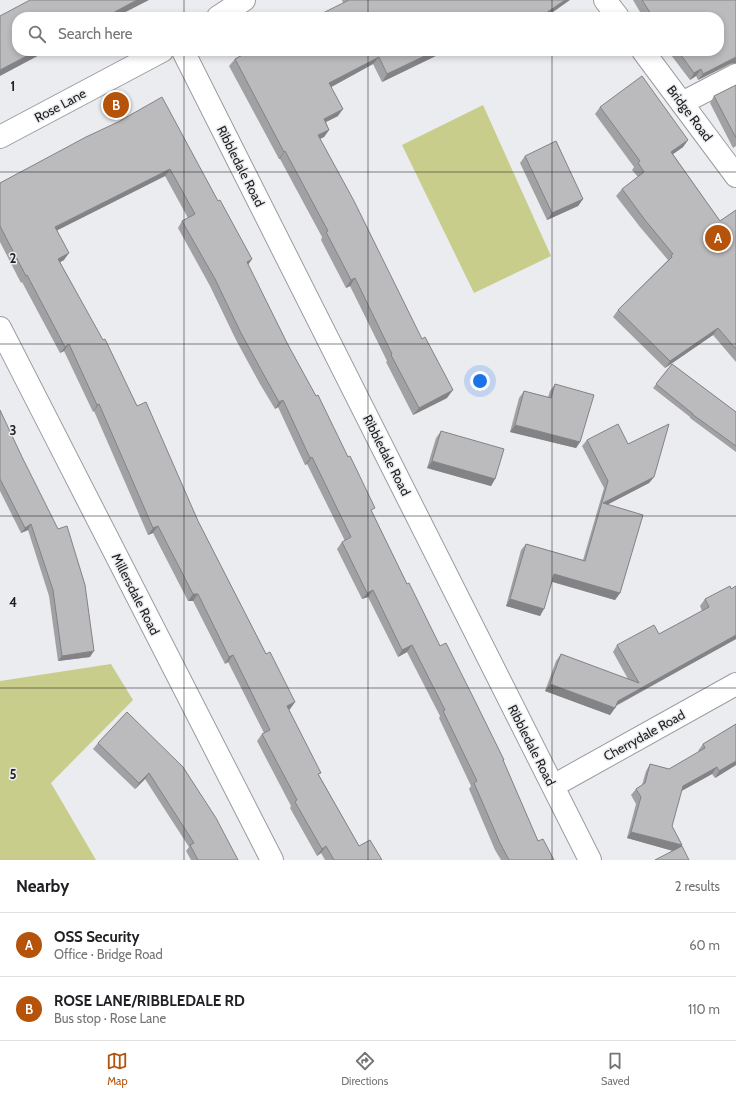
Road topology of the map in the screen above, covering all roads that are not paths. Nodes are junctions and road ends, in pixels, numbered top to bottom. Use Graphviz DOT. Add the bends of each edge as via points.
graph roads {
  1 [pos="244,0"];
  2 [pos="605,0"];
  3 [pos="226,12"];
  4 [pos="614,12"];
  5 [pos="153,56"];
  6 [pos="186,56"];
  7 [pos="648,56"];
  8 [pos="736,75"];
  9 [pos="682,103"];
  10 [pos="0,137"];
  11 [pos="736,176"];
  12 [pos="0,328"];
  13 [pos="736,684"];
  14 [pos="553,786"];
  15 [pos="272,860"];
  16 [pos="590,860"];
  1 -- 3 [label="street"];
  2 -- 4 [label="street"];
  5 -- 10 [label="street, Rose Lane"];
  6 -- 14 [label="street, Ribbledale Road"];
  7 -- 9 [label="street, Bridge Road"];
  8 -- 9 [label="street"];
  9 -- 11 [label="street, Bridge Road"];
  12 -- 15 [label="street, Millersdale Road"];
  13 -- 14 [label="street, Cherrydale Road"];
  14 -- 16 [label="street, Ribbledale Road"];
}
